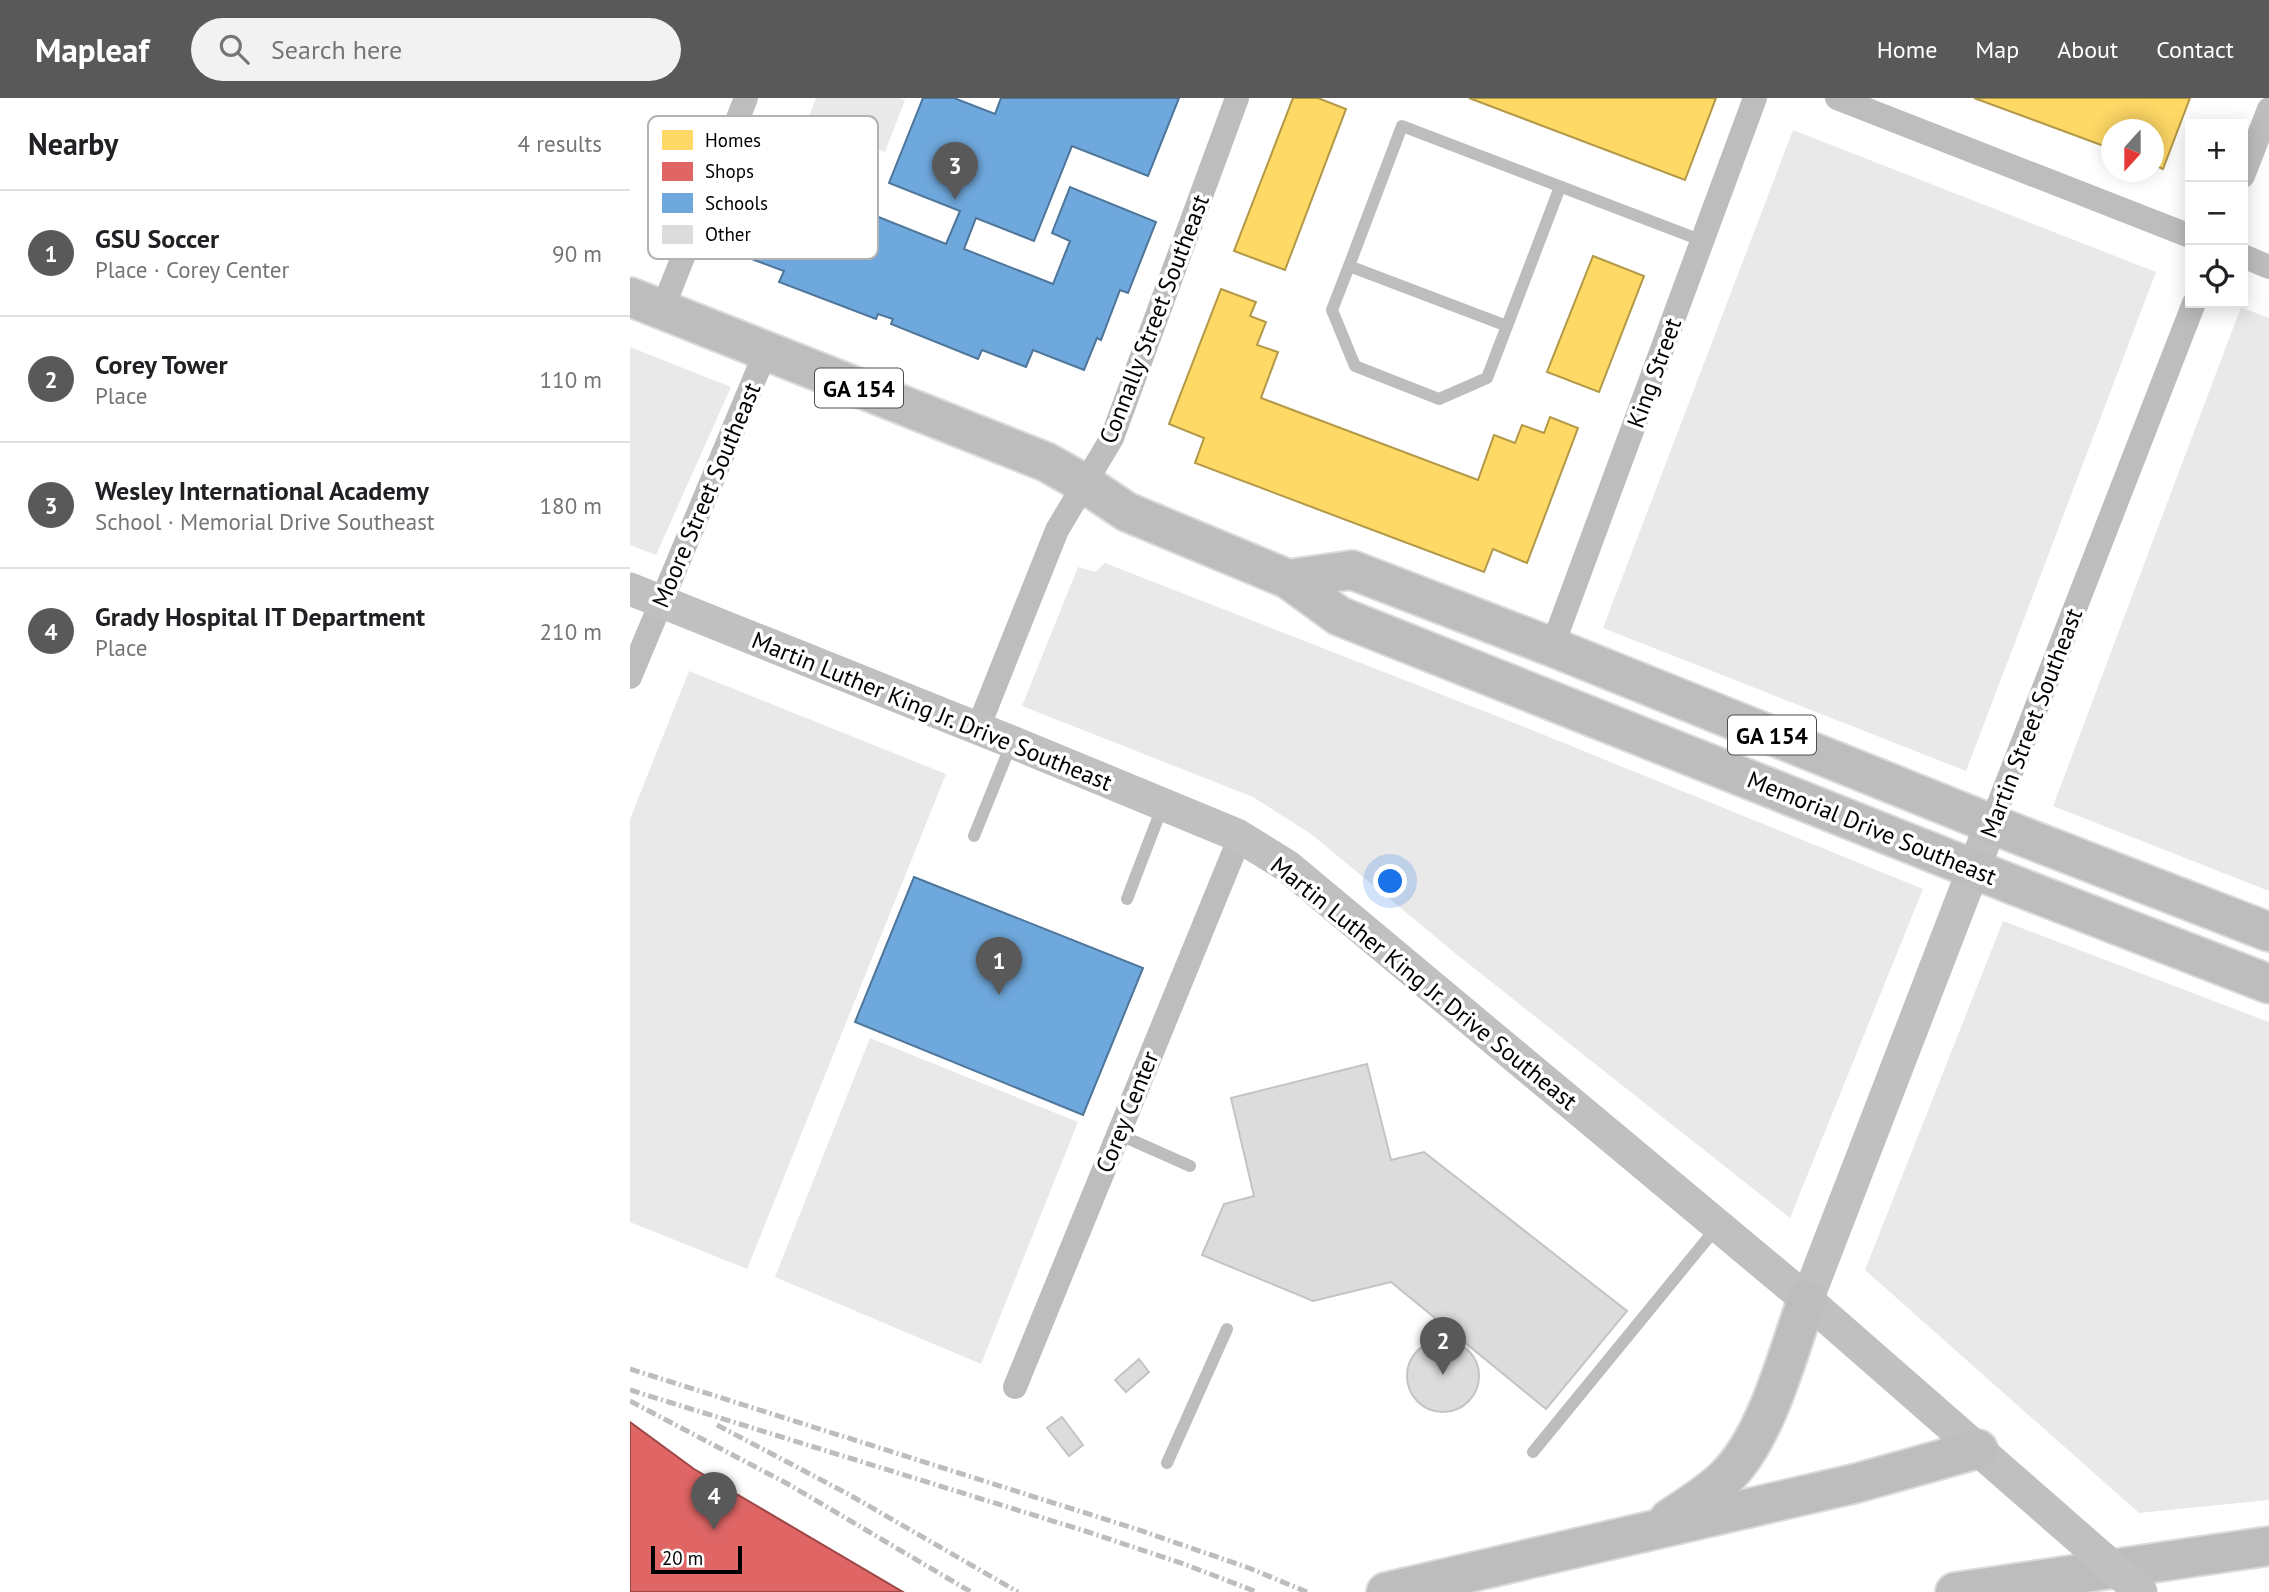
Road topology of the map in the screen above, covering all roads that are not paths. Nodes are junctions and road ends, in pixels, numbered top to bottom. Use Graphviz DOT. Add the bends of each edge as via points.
graph roads {
  1 [pos="746,98"];
  2 [pos="1237,98"];
  3 [pos="1755,98"];
  4 [pos="1837,98"];
  5 [pos="2269,108"];
  6 [pos="737,116"];
  7 [pos="2248,163"];
  8 [pos="1560,187"];
  9 [pos="2185,234"];
  10 [pos="1703,242"];
  11 [pos="2248,258"];
  12 [pos="667,259"];
  13 [pos="1349,265"];
  14 [pos="2269,267"];
  15 [pos="646,303"];
  16 [pos="2192,308"];
  17 [pos="1507,326"];
  18 [pos="766,351"];
  19 [pos="1085,484"];
  20 [pos="1288,579"];
  21 [pos="630,589"];
  22 [pos="661,602"];
  23 [pos="1552,647"];
  24 [pos="630,677"];
  25 [pos="978,728"];
  26 [pos="1012,742"];
  27 [pos="1163,805"];
  28 [pos="1991,824"];
  29 [pos="974,836"];
  30 [pos="1240,837"];
  31 [pos="1975,869"];
  32 [pos="1127,899"];
  33 [pos="2269,932"];
  34 [pos="2269,984"];
  35 [pos="1118,1134"];
  36 [pos="1190,1166"];
  37 [pos="1718,1226"];
  38 [pos="1807,1300"];
  39 [pos="1227,1329"];
  40 [pos="1015,1387"];
  41 [pos="1978,1449"];
  42 [pos="1533,1452"];
  43 [pos="1167,1463"];
  44 [pos="1654,1530"];
  45 [pos="2269,1546"];
  46 [pos="1386,1592"];
  47 [pos="1955,1592"];
  48 [pos="2141,1592"];
  1 -- 6 [label="street"];
  2 -- 19 [label="street, Connally Street Southeast" via="1112,438"];
  3 -- 10 [label="street, King Street"];
  4 -- 9 [label="street"];
  5 -- 7 [label="street"];
  8 -- 10 [label="lane"];
  8 -- 13 [label="lane" via="1402,127"];
  8 -- 17 [label="lane"];
  10 -- 23 [label="street, King Street"];
  11 -- 14 [label="street"];
  12 -- 15 [label="street"];
  13 -- 17 [label="lane"];
  13 -- 17 [label="lane" via="1332,310 1355,366 1439,399 1487,378"];
  15 -- 18 [label="main road, Memorial Drive Southeast / GA 154"];
  16 -- 28 [label="street, Martin Street Southeast"];
  18 -- 19 [label="main road, Memorial Drive Southeast / GA 154" via="1046,462"];
  18 -- 22 [label="street, Moore Street Southeast"];
  19 -- 20 [label="main road, Memorial Drive Southeast / GA 154" via="1127,512"];
  19 -- 25 [label="street, Connally Street Southeast" via="1057,530"];
  20 -- 23 [label="main road, Memorial Drive Southeast / GA 154" via="1352,570"];
  20 -- 31 [label="main road, Memorial Drive Southeast / GA 154" via="1339,616"];
  21 -- 22 [label="main road, Martin Luther King Jr. Drive Southeast"];
  22 -- 24 [label="street, Moore Street Southeast"];
  22 -- 25 [label="main road, Martin Luther King Jr. Drive Southeast"];
  23 -- 28 [label="main road, Memorial Drive Southeast / GA 154"];
  25 -- 26 [label="main road, Martin Luther King Jr. Drive Southeast"];
  26 -- 27 [label="main road, Martin Luther King Jr. Drive Southeast"];
  26 -- 29 [label="lane"];
  27 -- 30 [label="main road, Martin Luther King Jr. Drive Southeast"];
  27 -- 32 [label="lane"];
  28 -- 31 [label="main road, Martin Street Southeast"];
  28 -- 33 [label="main road, Memorial Drive Southeast / GA 154"];
  30 -- 35 [label="street, Corey Center"];
  30 -- 37 [label="main road, Martin Luther King Jr. Drive Southeast" via="1287,866"];
  31 -- 34 [label="main road, Memorial Drive Southeast / GA 154"];
  31 -- 38 [label="main road, Martin Street Southeast"];
  35 -- 36 [label="lane"];
  35 -- 40 [label="street, Corey Center"];
  37 -- 38 [label="main road, Martin Luther King Jr. Drive Southeast"];
  37 -- 42 [label="lane"];
  38 -- 41 [label="main road, Martin Luther King Jr. Drive Southeast"];
  38 -- 44 [label="main road" via="1751,1447 1726,1477"];
  39 -- 43 [label="lane"];
  41 -- 44 [label="main road" via="1857,1483"];
  41 -- 48 [label="main road, Martin Luther King Jr. Drive Southeast, bridge"];
  44 -- 46 [label="main road"];
  45 -- 47 [label="main road"];
}
